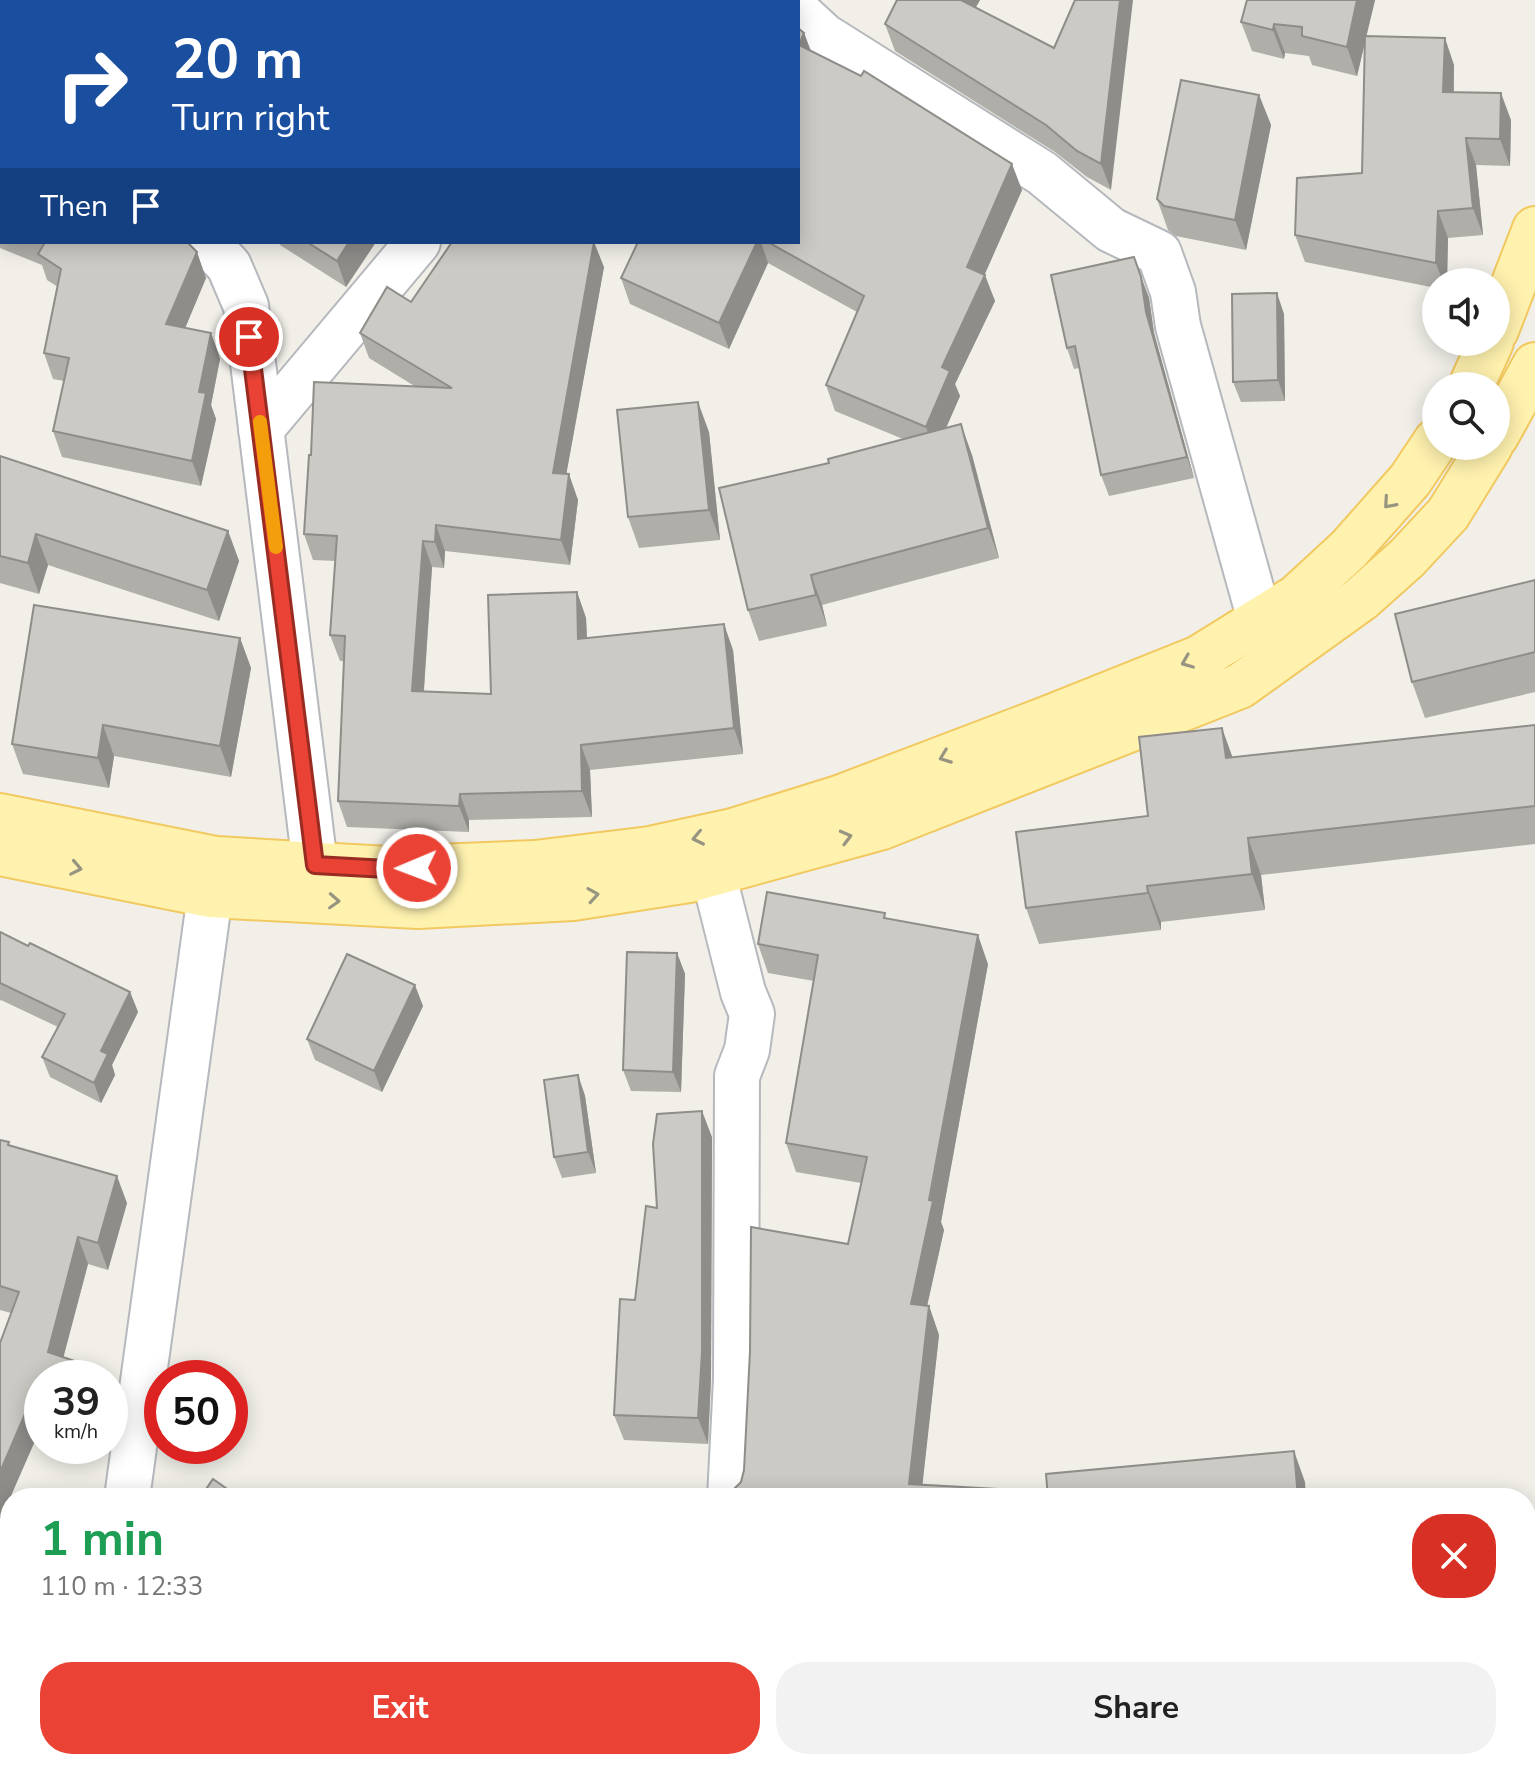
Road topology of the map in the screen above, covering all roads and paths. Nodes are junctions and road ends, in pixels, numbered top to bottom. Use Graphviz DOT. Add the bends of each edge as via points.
graph roads {
  1 [pos="800,14"];
  2 [pos="1535,229"];
  3 [pos="209,244"];
  4 [pos="416,244"];
  5 [pos="1510,294"];
  6 [pos="1535,365"];
  7 [pos="1510,411"];
  8 [pos="261,429"];
  9 [pos="1423,460"];
  10 [pos="1481,460"];
  11 [pos="1260,620"];
  12 [pos="0,816"];
  13 [pos="0,853"];
  14 [pos="315,865"];
  15 [pos="713,873"];
  16 [pos="210,895"];
  17 [pos="128,1488"];
  18 [pos="731,1488"];
  1 -- 11 [label="street" via="824,36 1042,173 1111,230 1159,253"];
  2 -- 5 [label="main road"];
  3 -- 8 [label="street" via="229,266 246,306"];
  4 -- 8 [label="street"];
  6 -- 7 [label="main road"];
  8 -- 14 [label="street"];
  9 -- 11 [label="main road, one-way" via="1349,549 1297,597"];
  15 -- 10 [label="main road, one-way" via="882,827 1240,686 1361,599 1407,558 1448,514"];
  11 -- 14 [label="main road, one-way" via="1199,658 1062,713 839,798 733,831 650,849 535,863 387,869"];
  12 -- 14 [label="main road" via="216,859"];
  13 -- 16 [label="main road, one-way"];
  16 -- 15 [label="main road, one-way" via="418,906 573,898"];
  15 -- 18 [label="street" via="752,1014 737,1076"];
  16 -- 17 [label="street"];
}
